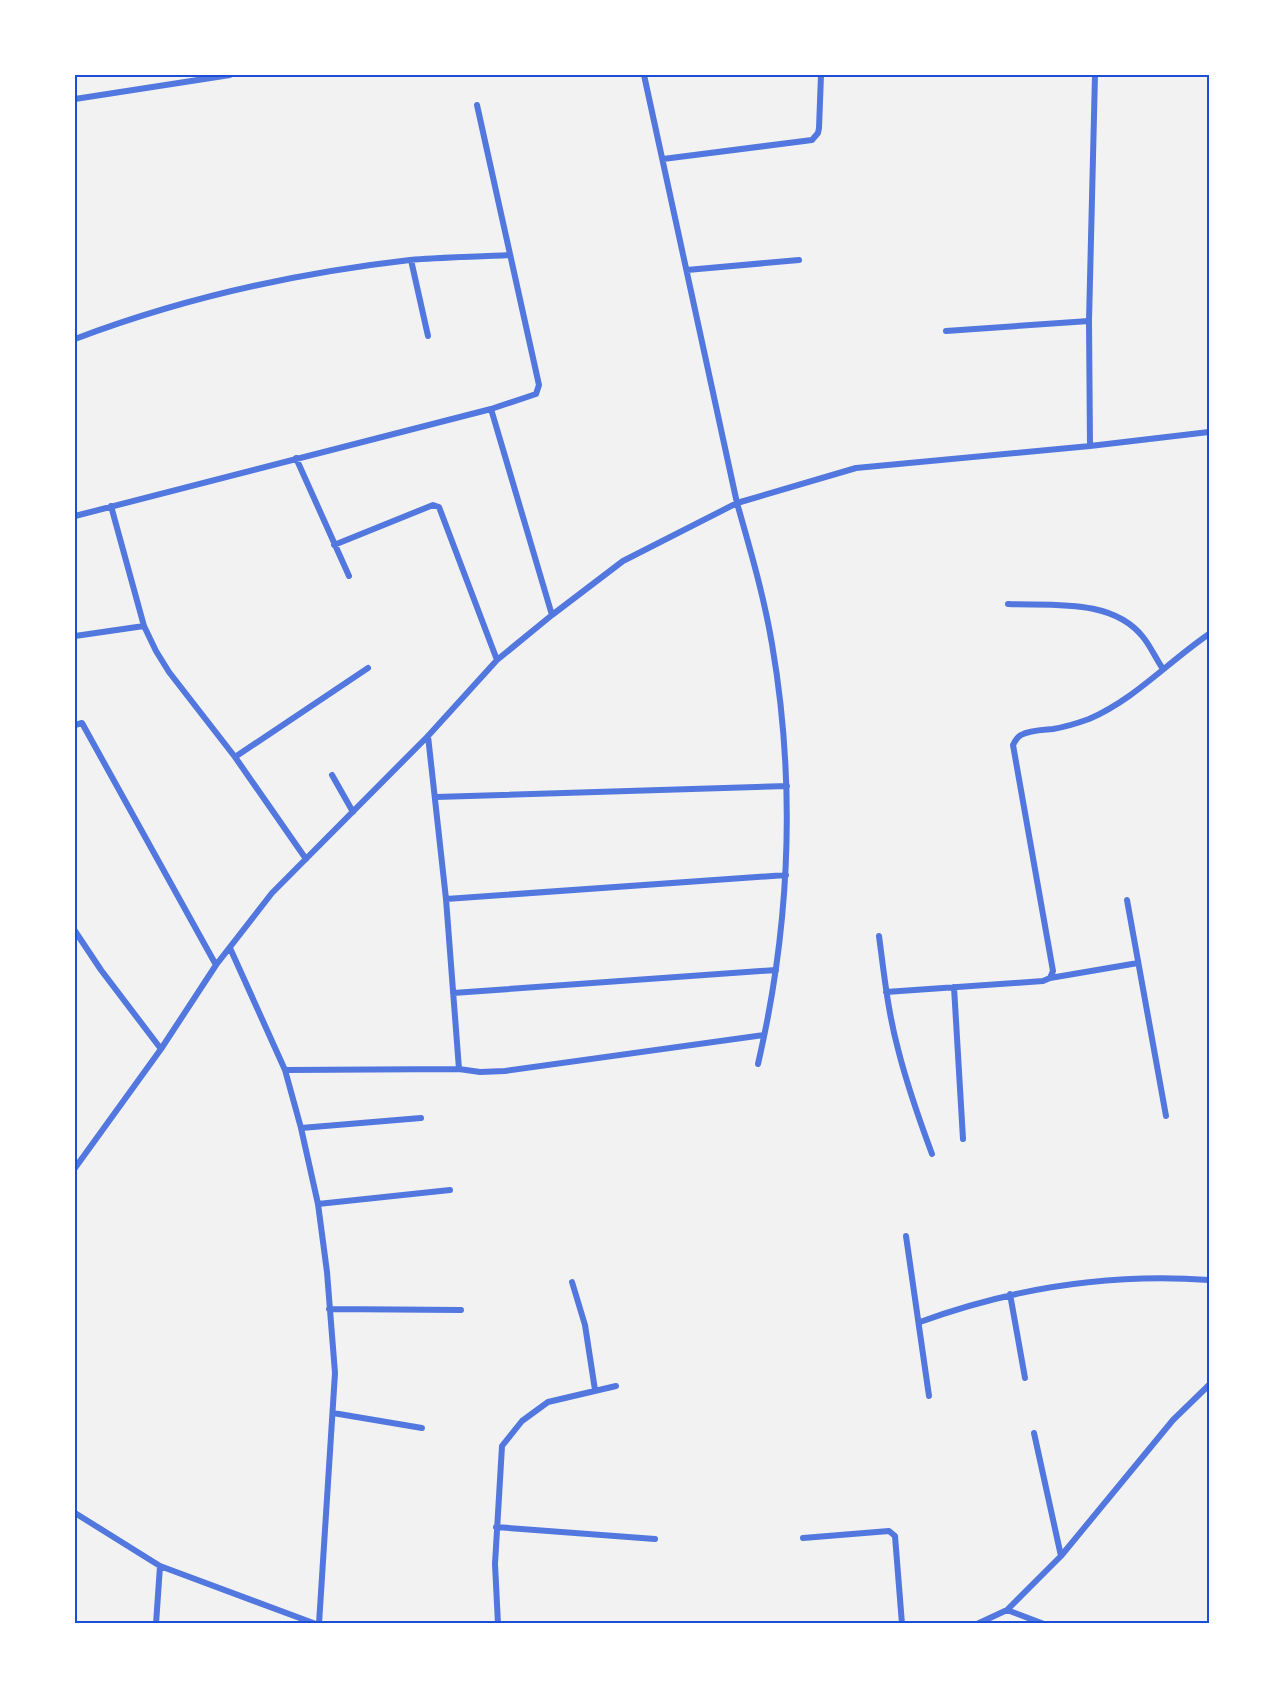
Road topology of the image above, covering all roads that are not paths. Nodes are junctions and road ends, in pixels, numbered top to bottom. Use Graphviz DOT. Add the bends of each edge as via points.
graph roads {
  1 [pos="230,75"];
  2 [pos="644,75"];
  3 [pos="820,75"];
  4 [pos="1095,75"];
  5 [pos="75,99"];
  6 [pos="477,105"];
  7 [pos="663,159"];
  8 [pos="510,255"];
  9 [pos="411,260"];
  10 [pos="799,260"];
  11 [pos="687,270"];
  12 [pos="1089,321"];
  13 [pos="946,331"];
  14 [pos="428,336"];
  15 [pos="75,339"];
  16 [pos="491,409"];
  17 [pos="1209,432"];
  18 [pos="1090,446"];
  19 [pos="296,458"];
  20 [pos="736,503"];
  21 [pos="111,506"];
  22 [pos="75,516"];
  23 [pos="334,545"];
  24 [pos="349,576"];
  25 [pos="1008,604"];
  26 [pos="552,615"];
  27 [pos="144,626"];
  28 [pos="1209,634"];
  29 [pos="75,636"];
  30 [pos="497,660"];
  31 [pos="368,668"];
  32 [pos="1162,669"];
  33 [pos="75,725"];
  34 [pos="428,736"];
  35 [pos="236,758"];
  36 [pos="332,775"];
  37 [pos="787,786"];
  38 [pos="436,797"];
  39 [pos="353,812"];
  40 [pos="306,859"];
  41 [pos="786,875"];
  42 [pos="446,899"];
  43 [pos="1127,900"];
  44 [pos="75,931"];
  45 [pos="879,936"];
  46 [pos="230,948"];
  47 [pos="1138,963"];
  48 [pos="216,964"];
  49 [pos="776,970"];
  50 [pos="1050,978"];
  51 [pos="954,987"];
  52 [pos="886,992"];
  53 [pos="453,993"];
  54 [pos="764,1035"];
  55 [pos="161,1049"];
  56 [pos="758,1064"];
  57 [pos="459,1069"];
  58 [pos="285,1070"];
  59 [pos="1166,1116"];
  60 [pos="421,1118"];
  61 [pos="301,1128"];
  62 [pos="963,1139"];
  63 [pos="932,1154"];
  64 [pos="75,1168"];
  65 [pos="450,1190"];
  66 [pos="318,1204"];
  67 [pos="906,1236"];
  68 [pos="1209,1280"];
  69 [pos="572,1282"];
  70 [pos="1010,1294"];
  71 [pos="329,1309"];
  72 [pos="460,1310"];
  73 [pos="920,1322"];
  74 [pos="1025,1378"];
  75 [pos="1209,1385"];
  76 [pos="616,1386"];
  77 [pos="595,1390"];
  78 [pos="929,1396"];
  79 [pos="333,1413"];
  80 [pos="422,1428"];
  81 [pos="1034,1433"];
  82 [pos="75,1512"];
  83 [pos="496,1527"];
  84 [pos="803,1538"];
  85 [pos="655,1539"];
  86 [pos="1061,1556"];
  87 [pos="160,1566"];
  88 [pos="1007,1610"];
  89 [pos="156,1624"];
  90 [pos="317,1624"];
  91 [pos="498,1624"];
  92 [pos="902,1624"];
  93 [pos="977,1624"];
  94 [pos="1044,1624"];
  1 -- 5 [label="street"];
  2 -- 7 [label="street"];
  3 -- 7 [label="street" via="819,129 815,137"];
  4 -- 12 [label="street"];
  6 -- 8 [label="street"];
  7 -- 11 [label="street"];
  8 -- 9 [label="street"];
  8 -- 16 [label="street" via="539,385 534,396"];
  9 -- 14 [label="street"];
  9 -- 15 [label="street" via="215,294"];
  10 -- 11 [label="street"];
  11 -- 20 [label="street"];
  12 -- 13 [label="street"];
  12 -- 18 [label="street"];
  16 -- 19 [label="street"];
  16 -- 26 [label="street"];
  17 -- 18 [label="street"];
  18 -- 20 [label="street" via="856,468"];
  19 -- 21 [label="street"];
  19 -- 23 [label="street"];
  20 -- 26 [label="street" via="623,561"];
  20 -- 37 [label="street" via="772,643"];
  21 -- 22 [label="street"];
  21 -- 27 [label="street"];
  23 -- 24 [label="street"];
  23 -- 30 [label="street" via="433,505 439,507"];
  25 -- 32 [label="street" via="1087,607 1107,612 1143,636"];
  26 -- 30 [label="street"];
  27 -- 29 [label="street"];
  27 -- 35 [label="street" via="169,672"];
  28 -- 32 [label="street"];
  30 -- 34 [label="street"];
  31 -- 35 [label="street"];
  32 -- 50 [label="street" via="1114,707 1086,720 1026,733 1013,745 1053,971"];
  33 -- 48 [label="street" via="82,723"];
  34 -- 38 [label="street"];
  34 -- 39 [label="street"];
  35 -- 40 [label="street"];
  36 -- 39 [label="street"];
  37 -- 38 [label="street"];
  37 -- 41 [label="street"];
  38 -- 42 [label="street"];
  39 -- 40 [label="street"];
  40 -- 46 [label="street" via="272,893"];
  41 -- 42 [label="street"];
  41 -- 49 [label="street"];
  42 -- 53 [label="street"];
  43 -- 47 [label="street"];
  44 -- 55 [label="street"];
  45 -- 52 [label="street"];
  46 -- 48 [label="street"];
  46 -- 58 [label="street"];
  47 -- 50 [label="street"];
  47 -- 59 [label="street"];
  48 -- 55 [label="street"];
  49 -- 53 [label="street"];
  49 -- 54 [label="street"];
  50 -- 51 [label="street"];
  51 -- 52 [label="street"];
  51 -- 62 [label="street"];
  52 -- 63 [label="street" via="900,1058"];
  53 -- 57 [label="street"];
  54 -- 56 [label="street"];
  54 -- 57 [label="street" via="505,1071"];
  55 -- 64 [label="street"];
  57 -- 58 [label="street"];
  58 -- 61 [label="street"];
  60 -- 61 [label="street"];
  61 -- 66 [label="street"];
  65 -- 66 [label="street"];
  66 -- 71 [label="street"];
  67 -- 73 [label="street"];
  68 -- 70 [label="street" via="1116,1279"];
  69 -- 77 [label="street" via="589,1346"];
  70 -- 73 [label="street"];
  70 -- 74 [label="street"];
  71 -- 72 [label="street"];
  71 -- 79 [label="street" via="335,1373"];
  73 -- 78 [label="street"];
  75 -- 86 [label="street" via="1173,1420"];
  76 -- 77 [label="street"];
  77 -- 83 [label="street" via="548,1402 522,1421 502,1446"];
  79 -- 80 [label="street"];
  79 -- 90 [label="street"];
  81 -- 86 [label="street"];
  82 -- 87 [label="street"];
  83 -- 85 [label="street"];
  83 -- 91 [label="street"];
  84 -- 92 [label="street" via="893,1532"];
  86 -- 88 [label="street"];
  87 -- 89 [label="street"];
  87 -- 90 [label="street"];
  88 -- 93 [label="street"];
  88 -- 94 [label="street"];
}
